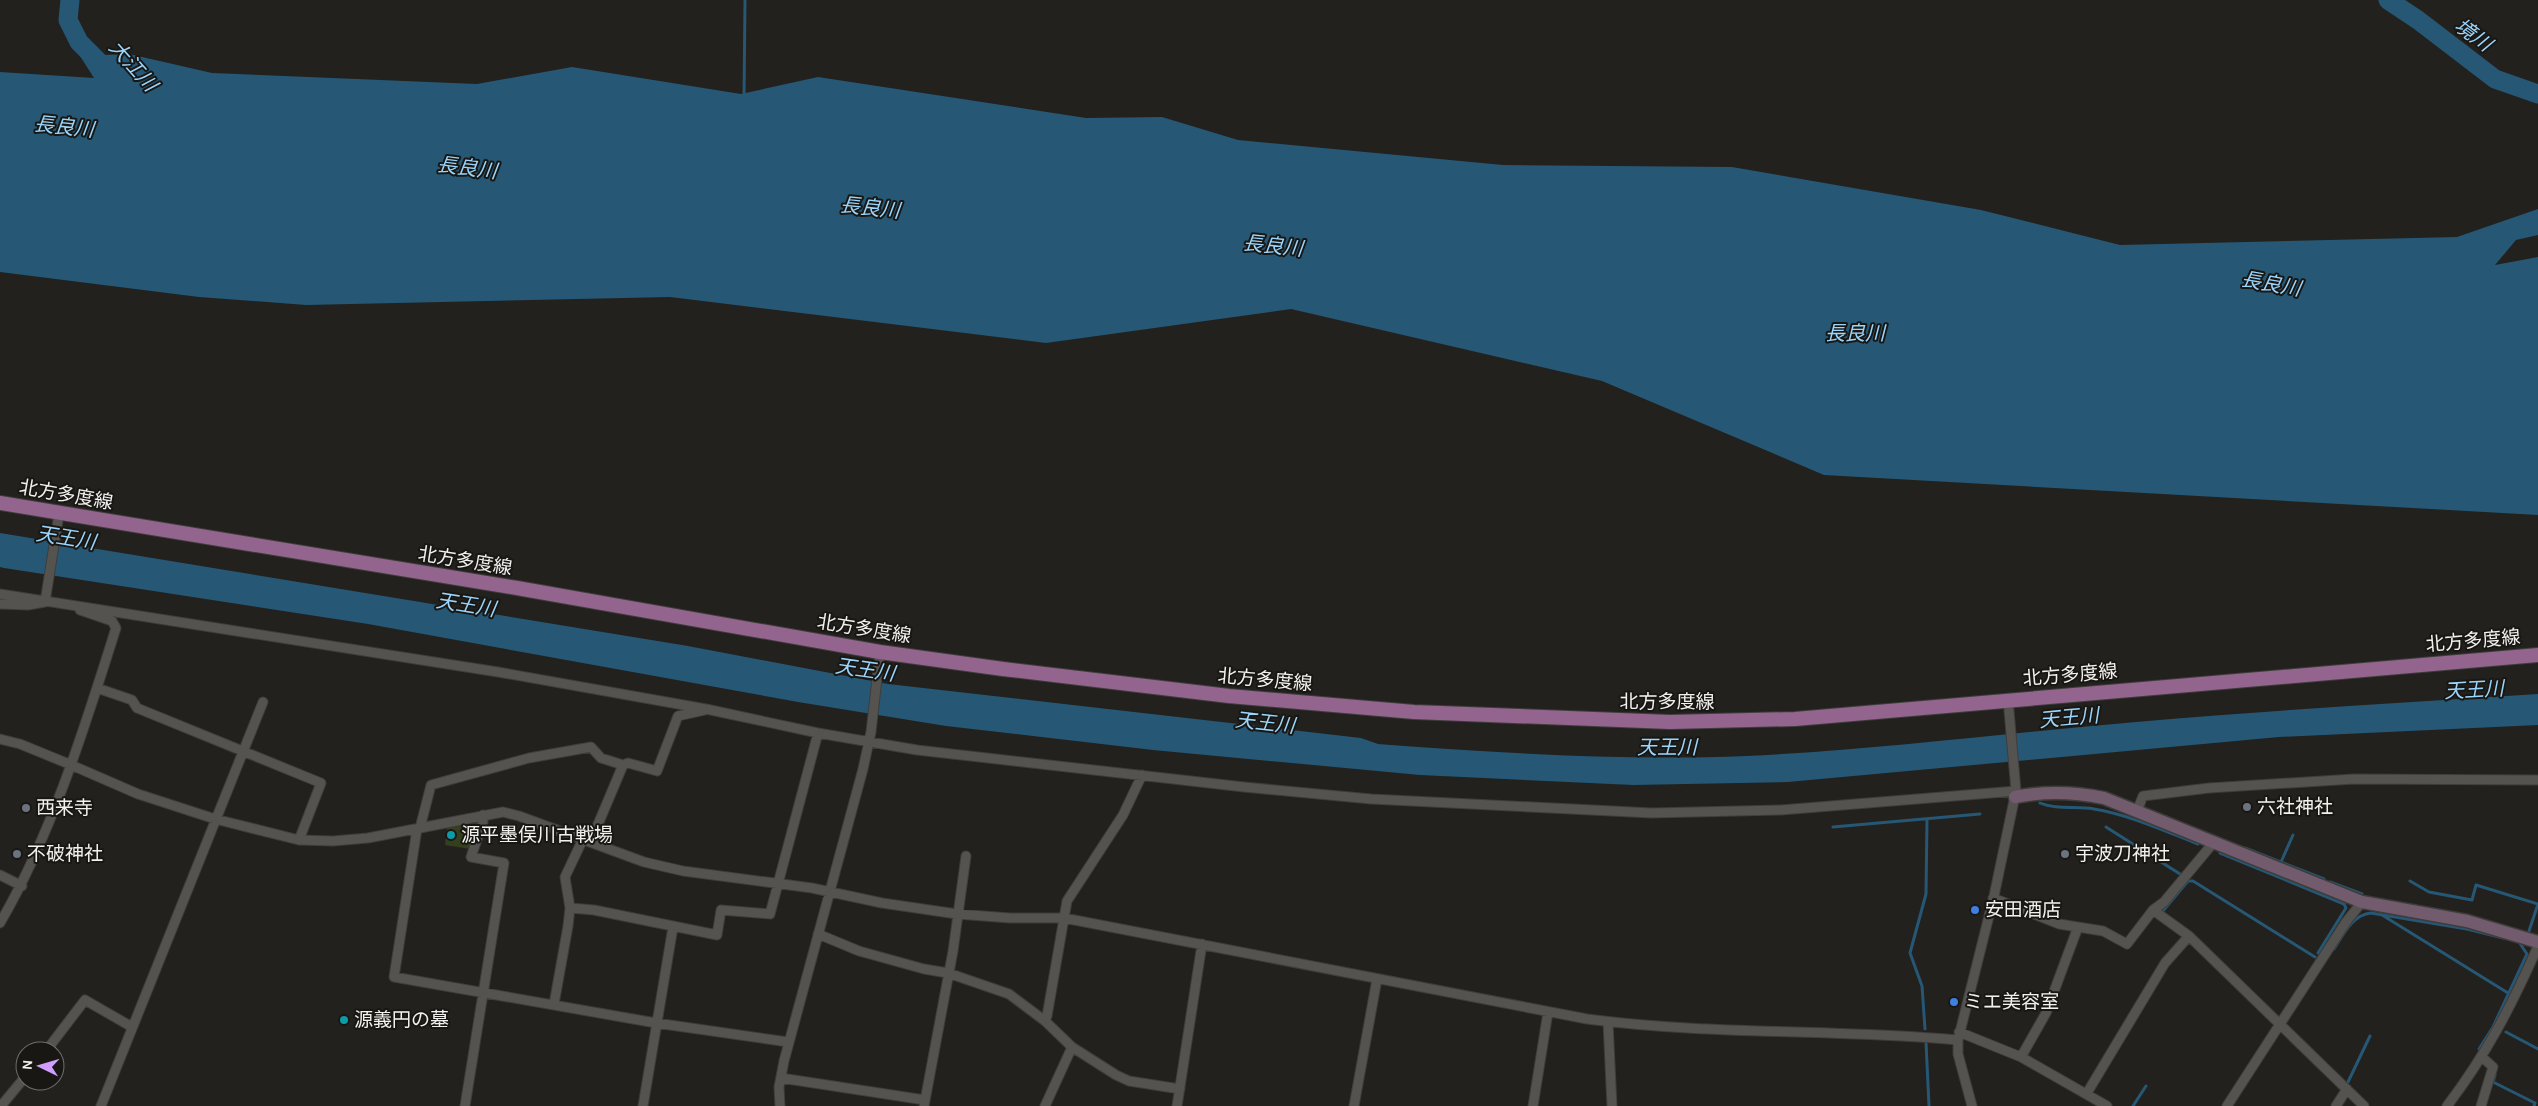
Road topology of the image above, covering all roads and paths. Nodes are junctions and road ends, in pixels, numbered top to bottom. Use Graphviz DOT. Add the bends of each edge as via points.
graph roads {
  1 [pos="0,503"];
  2 [pos="58,519"];
  3 [pos="0,594"];
  4 [pos="45,602"];
  5 [pos="0,604"];
  6 [pos="68,605"];
  7 [pos="2538,654"];
  8 [pos="879,659"];
  9 [pos="97,688"];
  10 [pos="2008,699"];
  11 [pos="263,702"];
  12 [pos="706,709"];
  13 [pos="818,733"];
  14 [pos="0,740"];
  15 [pos="868,741"];
  16 [pos="242,752"];
  17 [pos="69,764"];
  18 [pos="623,765"];
  19 [pos="1142,775"];
  20 [pos="2538,780"];
  21 [pos="2016,794"];
  22 [pos="2137,811"];
  23 [pos="483,815"];
  24 [pos="215,819"];
  25 [pos="419,828"];
  26 [pos="299,840"];
  27 [pos="587,840"];
  28 [pos="2214,842"];
  29 [pos="966,856"];
  30 [pos="0,876"];
  31 [pos="776,883"];
  32 [pos="22,886"];
  33 [pos="829,891"];
  34 [pos="1993,898"];
  35 [pos="2362,902"];
  36 [pos="570,908"];
  37 [pos="2153,910"];
  38 [pos="957,914"];
  39 [pos="1064,918"];
  40 [pos="0,923"];
  41 [pos="672,927"];
  42 [pos="2078,927"];
  43 [pos="818,934"];
  44 [pos="2189,936"];
  45 [pos="2538,942"];
  46 [pos="1202,944"];
  47 [pos="2538,946"];
  48 [pos="948,973"];
  49 [pos="1376,979"];
  50 [pos="484,991"];
  51 [pos="554,1004"];
  52 [pos="1548,1012"];
  53 [pos="1044,1021"];
  54 [pos="1608,1022"];
  55 [pos="656,1023"];
  56 [pos="2279,1024"];
  57 [pos="132,1027"];
  58 [pos="1958,1036"];
  59 [pos="54,1041"];
  60 [pos="788,1042"];
  61 [pos="1072,1047"];
  62 [pos="2021,1057"];
  63 [pos="2482,1058"];
  64 [pos="781,1078"];
  65 [pos="15,1088"];
  66 [pos="2347,1089"];
  67 [pos="1180,1090"];
  68 [pos="2088,1093"];
  69 [pos="925,1103"];
  70 [pos="1,1106"];
  71 [pos="101,1106"];
  72 [pos="465,1106"];
  73 [pos="643,1106"];
  74 [pos="780,1106"];
  75 [pos="1045,1106"];
  76 [pos="1177,1106"];
  77 [pos="1354,1106"];
  78 [pos="1533,1106"];
  79 [pos="1612,1106"];
  80 [pos="1972,1106"];
  81 [pos="2107,1106"];
  82 [pos="2227,1106"];
  83 [pos="2336,1106"];
  84 [pos="2364,1106"];
  85 [pos="2447,1106"];
  86 [pos="2480,1106"];
  1 -- 2 [label="main road, 北方多度線"];
  2 -- 4 [label="street"];
  2 -- 8 [label="main road, 北方多度線" via="517,588"];
  3 -- 4 [label="street"];
  4 -- 5 [label="street"];
  4 -- 6 [label="street"];
  6 -- 9 [label="street" via="112,621 116,628"];
  6 -- 12 [label="street" via="498,672"];
  7 -- 10 [label="main road, 北方多度線"];
  8 -- 10 [label="main road, 北方多度線" via="1414,712 1670,722 1795,719"];
  8 -- 15 [label="street"];
  9 -- 16 [label="street" via="132,700 138,708"];
  9 -- 17 [label="street"];
  10 -- 21 [label="street"];
  11 -- 16 [label="street"];
  12 -- 13 [label="street"];
  12 -- 18 [label="street" via="678,716 657,771 628,762"];
  13 -- 15 [label="street"];
  13 -- 31 [label="street"];
  14 -- 17 [label="street" via="20,744"];
  15 -- 19 [label="street" via="1057,767"];
  15 -- 33 [label="street"];
  16 -- 24 [label="street"];
  16 -- 26 [label="street" via="321,783"];
  17 -- 24 [label="street" via="138,794"];
  17 -- 32 [label="street"];
  18 -- 25 [label="street" via="601,758 591,747 529,758 431,785"];
  18 -- 27 [label="street"];
  19 -- 21 [label="street" via="1371,798 1652,813 1781,810"];
  19 -- 39 [label="street" via="1123,815 1068,901"];
  20 -- 22 [label="street" via="2354,779 2209,788 2144,796"];
  21 -- 22 [label="street" via="2084,794"];
  21 -- 34 [label="street"];
  22 -- 28 [label="street"];
  23 -- 25 [label="street"];
  23 -- 27 [label="street" via="512,813"];
  23 -- 50 [label="street" via="484,822 471,857 504,863"];
  24 -- 26 [label="street"];
  24 -- 57 [label="street"];
  25 -- 26 [label="street" via="350,840"];
  25 -- 50 [label="street" via="394,977"];
  27 -- 31 [label="street" via="683,871"];
  27 -- 36 [label="street" via="565,877"];
  28 -- 35 [label="street"];
  28 -- 37 [label="street" via="2164,902"];
  29 -- 38 [label="street"];
  30 -- 32 [label="street"];
  31 -- 33 [label="street"];
  31 -- 41 [label="street" via="770,914 721,910 717,935"];
  32 -- 40 [label="street"];
  33 -- 38 [label="street"];
  33 -- 43 [label="street"];
  34 -- 42 [label="street" via="2059,924"];
  34 -- 58 [label="street"];
  35 -- 45 [label="street" via="2467,921"];
  35 -- 56 [label="street"];
  36 -- 41 [label="street"];
  36 -- 51 [label="street"];
  37 -- 42 [label="street" via="2128,944 2103,932"];
  37 -- 44 [label="street"];
  38 -- 39 [label="street"];
  38 -- 48 [label="street"];
  39 -- 46 [label="street"];
  39 -- 53 [label="street" via="1048,1016"];
  41 -- 55 [label="street"];
  42 -- 62 [label="street" via="2046,1013"];
  43 -- 48 [label="street" via="859,951 924,970"];
  43 -- 60 [label="street"];
  44 -- 56 [label="street"];
  44 -- 68 [label="street" via="2165,963"];
  46 -- 49 [label="street"];
  46 -- 67 [label="street"];
  47 -- 63 [label="street" via="2520,988"];
  48 -- 53 [label="street" via="1009,994"];
  48 -- 69 [label="street"];
  49 -- 52 [label="street"];
  49 -- 77 [label="street"];
  50 -- 51 [label="street"];
  50 -- 72 [label="street"];
  51 -- 55 [label="street"];
  52 -- 54 [label="street"];
  52 -- 78 [label="street"];
  53 -- 61 [label="street"];
  54 -- 58 [label="street"];
  54 -- 79 [label="street"];
  55 -- 60 [label="street"];
  55 -- 73 [label="street"];
  56 -- 66 [label="street"];
  56 -- 82 [label="street"];
  57 -- 59 [label="street" via="85,1000"];
  57 -- 71 [label="street"];
  58 -- 62 [label="street"];
  58 -- 80 [label="street" via="1958,1054"];
  60 -- 64 [label="street"];
  61 -- 67 [label="street" via="1129,1081"];
  61 -- 75 [label="street"];
  62 -- 68 [label="street"];
  63 -- 85 [label="street"];
  63 -- 86 [label="street" via="2493,1067"];
  64 -- 69 [label="street"];
  64 -- 74 [label="street"];
  65 -- 70 [label="street"];
  66 -- 83 [label="street"];
  66 -- 84 [label="street"];
  67 -- 76 [label="street"];
  68 -- 81 [label="street"];
}
